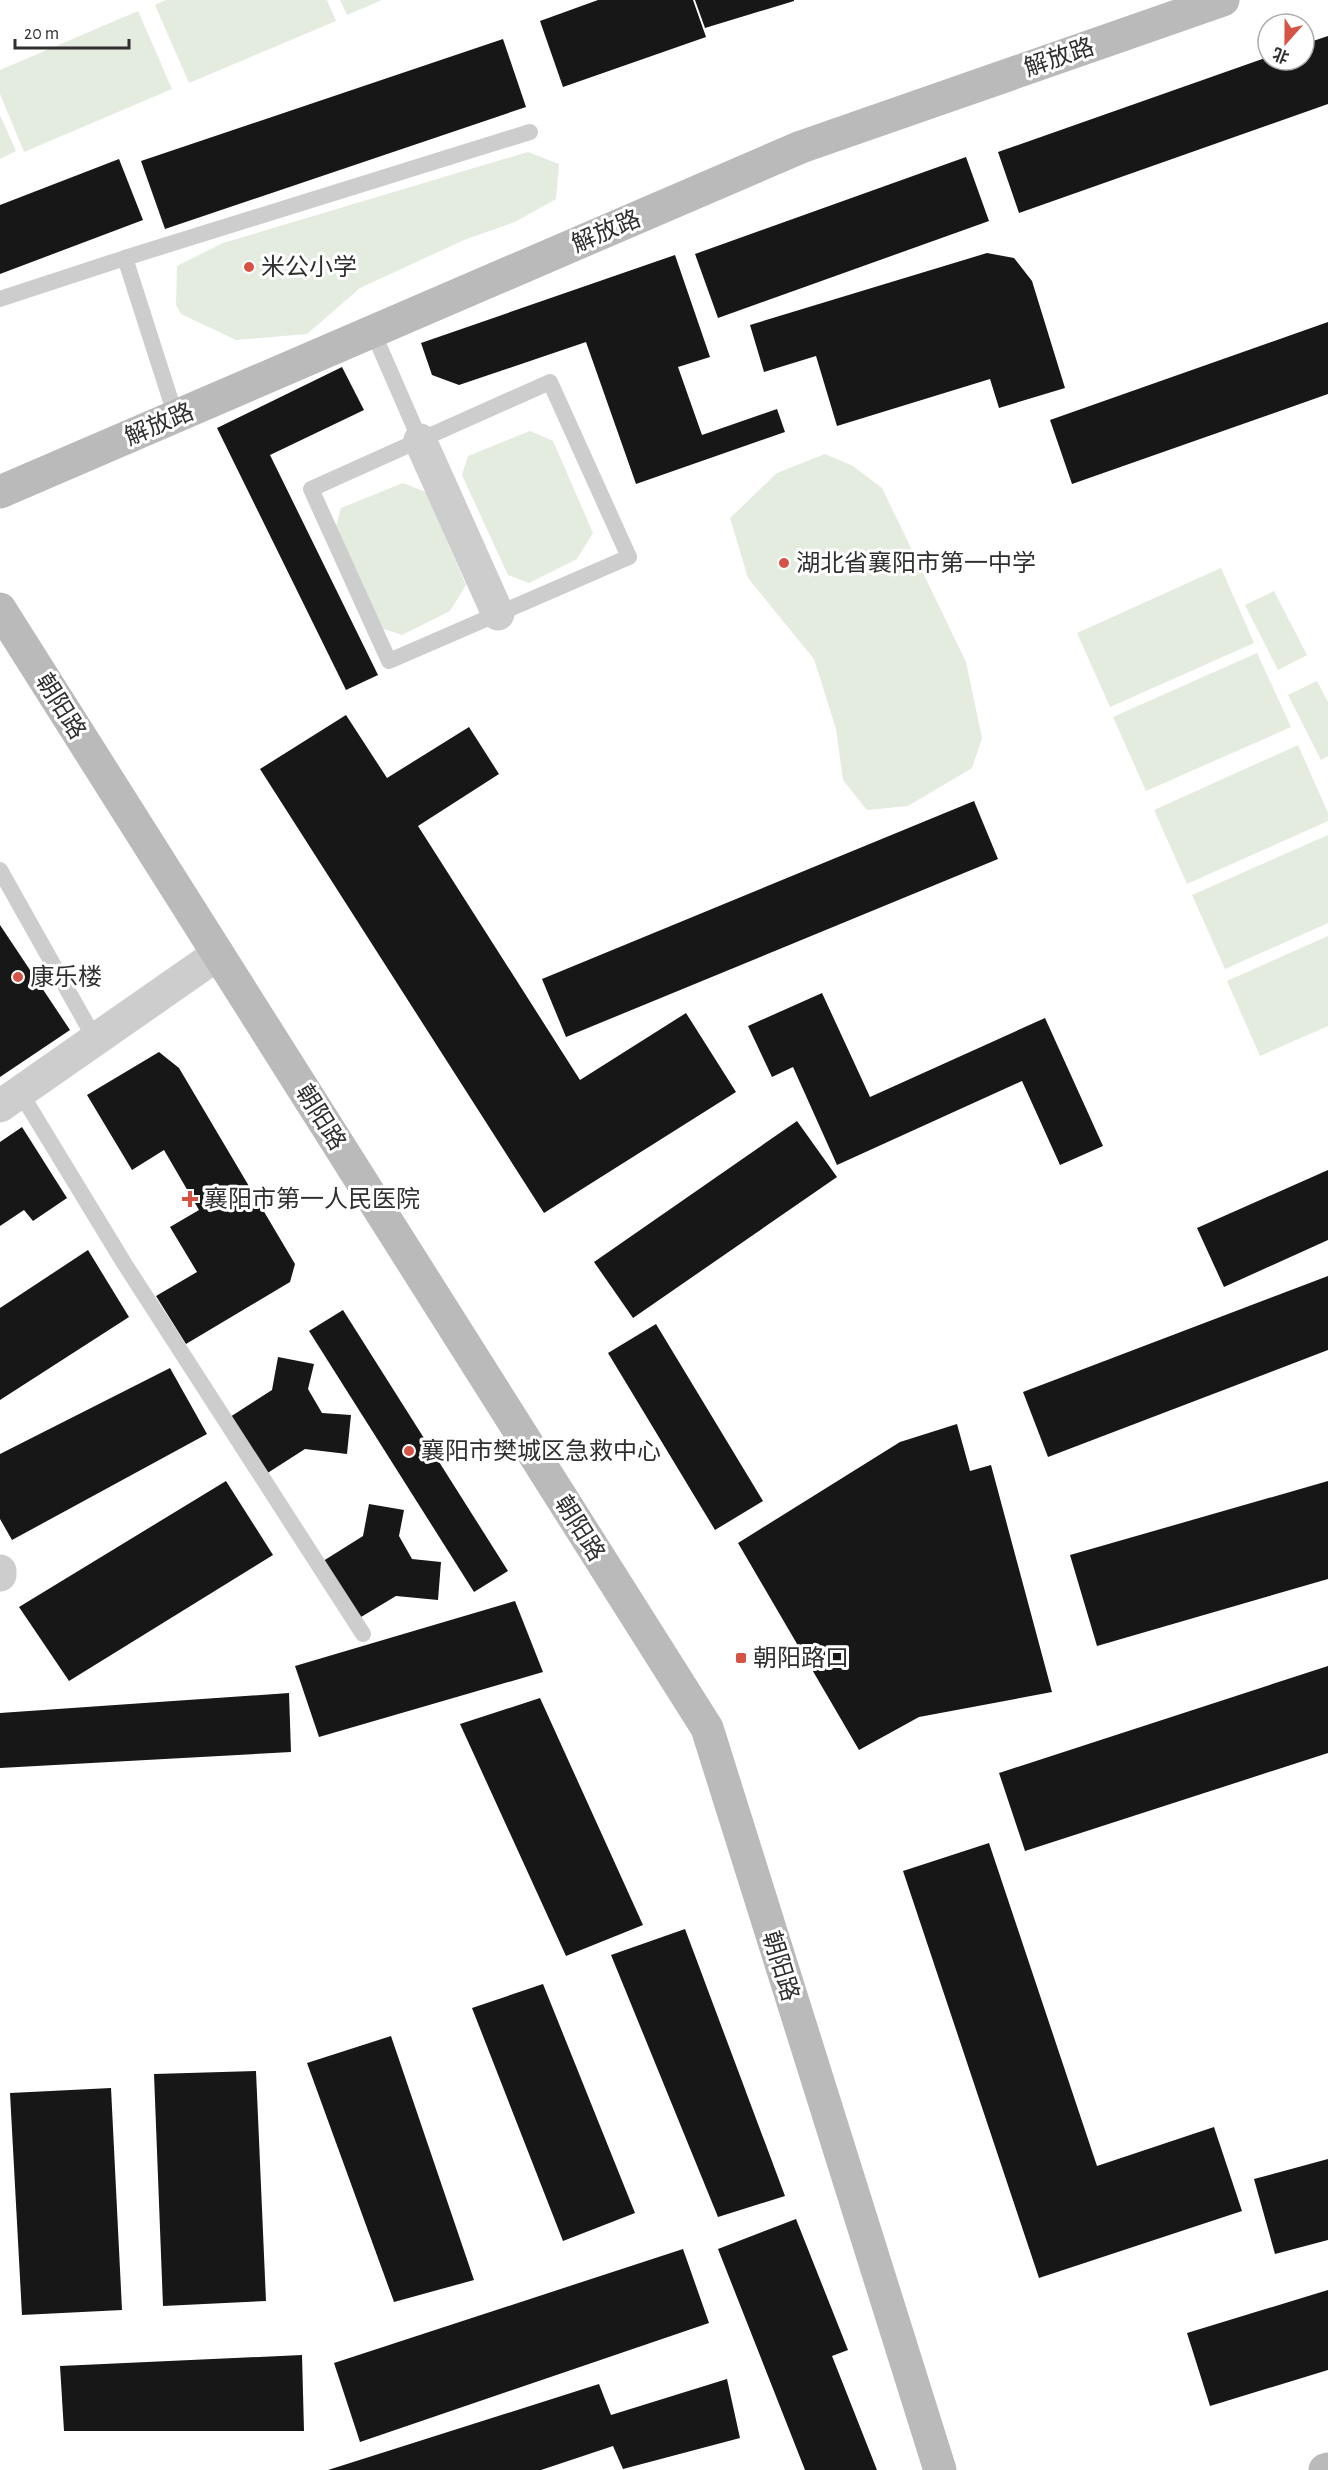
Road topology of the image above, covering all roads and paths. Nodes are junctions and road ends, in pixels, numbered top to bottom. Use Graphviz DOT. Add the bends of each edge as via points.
graph roads {
  1 [pos="1223,0"];
  2 [pos="530,132"];
  3 [pos="125,258"];
  4 [pos="0,299"];
  5 [pos="373,332"];
  6 [pos="176,417"];
  7 [pos="420,440"];
  8 [pos="0,492"];
  9 [pos="0,609"];
  10 [pos="498,614"];
  11 [pos="0,870"];
  12 [pos="218,954"];
  13 [pos="95,1039"];
  14 [pos="10,1099"];
  15 [pos="363,1634"];
  16 [pos="940,2470"];
  1 -- 5 [label="main road, 解放路" via="801,147"];
  2 -- 3 [label="lane"];
  3 -- 4 [label="lane"];
  3 -- 6 [label="lane"];
  5 -- 6 [label="main road, 解放路"];
  5 -- 7 [label="lane"];
  6 -- 8 [label="main road, 解放路"];
  7 -- 10 [label="street"];
  7 -- 10 [label="lane" via="311,489 389,662"];
  7 -- 10 [label="lane" via="550,382 629,557"];
  9 -- 12 [label="main road, 朝阳路"];
  11 -- 13 [label="lane"];
  12 -- 13 [label="street"];
  12 -- 16 [label="main road, 朝阳路" via="707,1728"];
  13 -- 14 [label="street"];
  14 -- 15 [label="lane" via="124,1263"];
}
